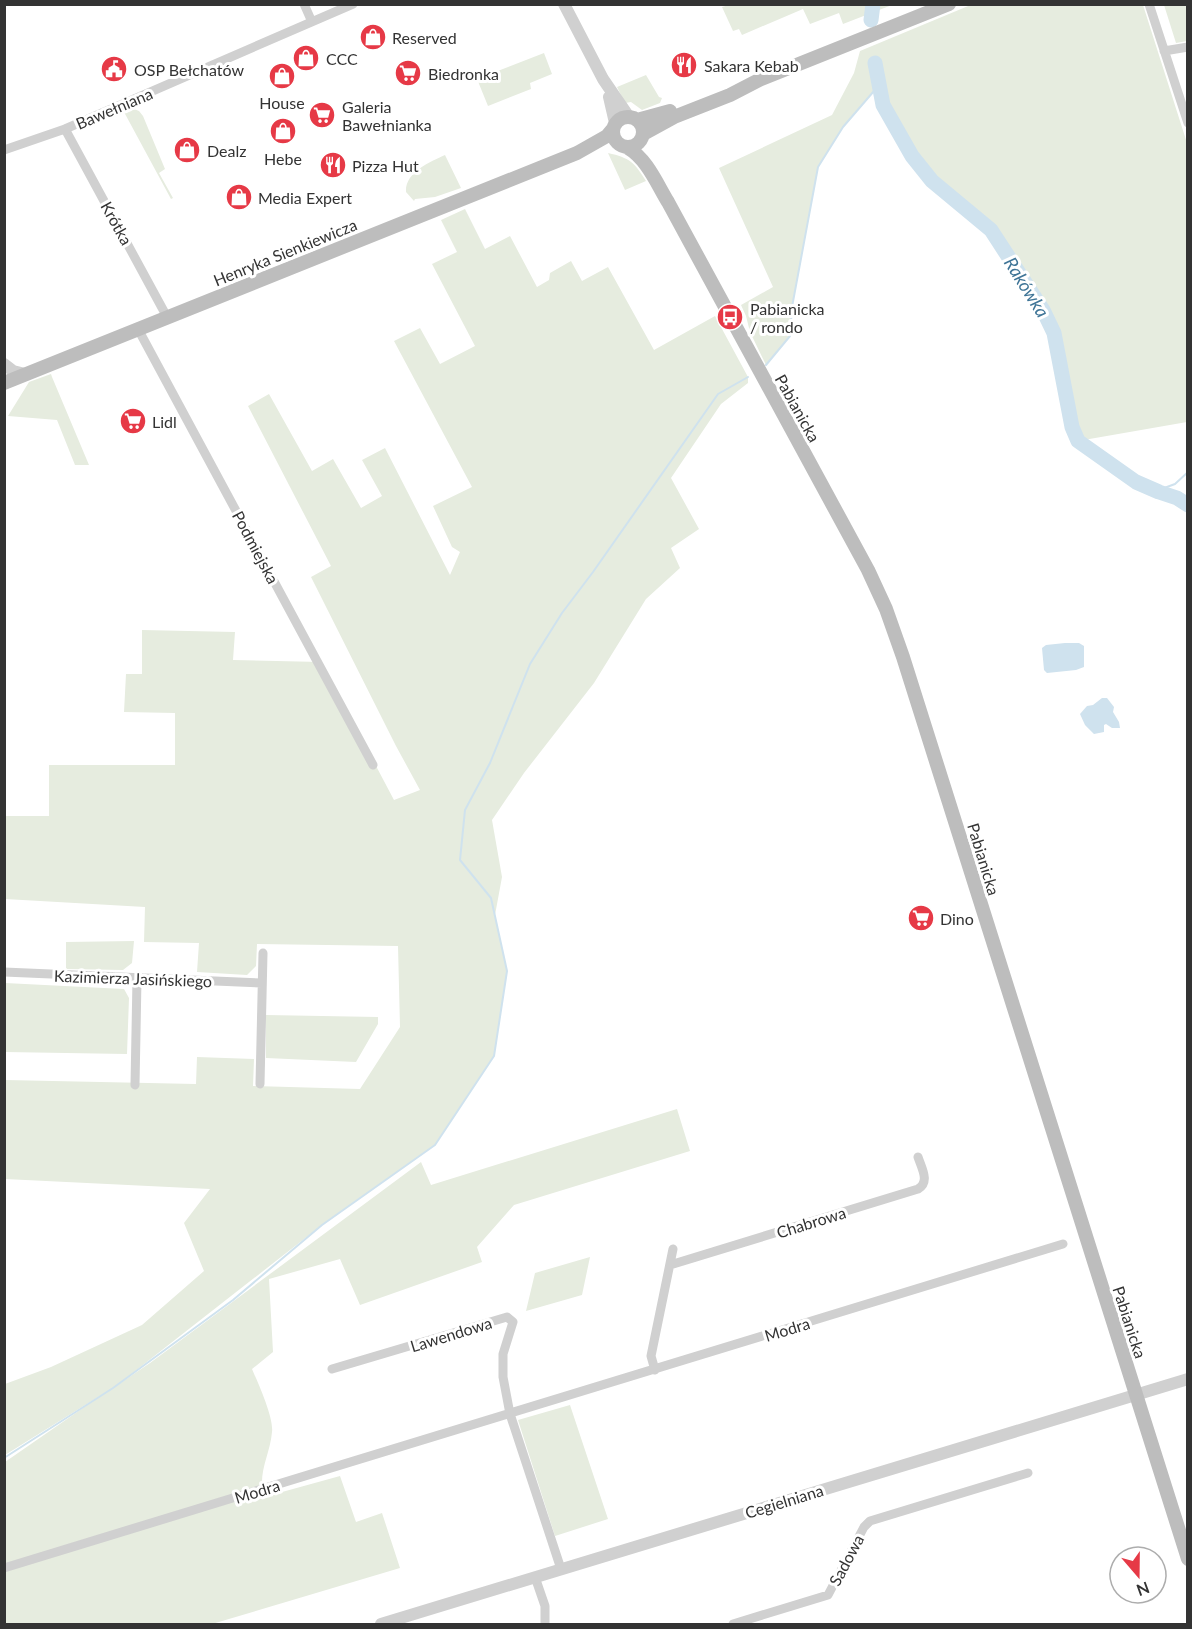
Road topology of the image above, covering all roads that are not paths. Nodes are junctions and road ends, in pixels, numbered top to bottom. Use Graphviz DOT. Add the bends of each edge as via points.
graph roads {
  1 [pos="304,4"];
  2 [pos="353,4"];
  3 [pos="564,4"];
  4 [pos="949,4"];
  5 [pos="1149,4"];
  6 [pos="312,22"];
  7 [pos="1188,47"];
  8 [pos="1164,51"];
  9 [pos="603,79"];
  10 [pos="759,80"];
  11 [pos="633,119"];
  12 [pos="1188,123"];
  13 [pos="614,127"];
  14 [pos="65,129"];
  15 [pos="642,137"];
  16 [pos="623,146"];
  17 [pos="4,150"];
  18 [pos="577,153"];
  19 [pos="668,202"];
  20 [pos="167,317"];
  21 [pos="138,329"];
  22 [pos="4,364"];
  23 [pos="25,374"];
  24 [pos="4,383"];
  25 [pos="4,396"];
  26 [pos="373,765"];
  27 [pos="263,953"];
  28 [pos="4,972"];
  29 [pos="138,979"];
  30 [pos="261,983"];
  31 [pos="260,1084"];
  32 [pos="135,1085"];
  33 [pos="918,1157"];
  34 [pos="1063,1245"];
  35 [pos="673,1249"];
  36 [pos="670,1265"];
  37 [pos="332,1369"];
  38 [pos="655,1370"];
  39 [pos="1188,1379"];
  40 [pos="1135,1394"];
  41 [pos="510,1414"];
  42 [pos="1028,1473"];
  43 [pos="1188,1559"];
  44 [pos="4,1568"];
  45 [pos="561,1569"];
  46 [pos="535,1577"];
  47 [pos="381,1624"];
  48 [pos="545,1624"];
  49 [pos="733,1624"];
  1 -- 6 [label="street"];
  2 -- 6 [label="street, Bawełniana"];
  3 -- 9 [label="street"];
  4 -- 10 [label="main road"];
  5 -- 8 [label="street"];
  6 -- 14 [label="street, Bawełniana"];
  7 -- 8 [label="street"];
  8 -- 12 [label="street"];
  9 -- 11 [label="street"];
  9 -- 13 [label="street" via="613,109"];
  10 -- 11 [label="main road" via="654,117"];
  10 -- 15 [label="main road" via="674,117"];
  11 -- 13 [label="main road" via="620,119"];
  11 -- 15 [label="main road" via="643,129"];
  13 -- 16 [label="main road" via="613,137"];
  13 -- 18 [label="main road, Henryka Sienkiewicza" via="607,136"];
  14 -- 17 [label="street, Bawełniana"];
  14 -- 20 [label="street, Krótka"];
  15 -- 16 [label="main road" via="638,144"];
  15 -- 19 [label="main road, Pabianicka"];
  16 -- 18 [label="main road, Henryka Sienkiewicza"];
  16 -- 19 [label="main road, Pabianicka" via="645,165"];
  18 -- 20 [label="main road, Henryka Sienkiewicza"];
  19 -- 40 [label="main road, Pabianicka" via="886,609"];
  20 -- 21 [label="main road, Henryka Sienkiewicza"];
  21 -- 23 [label="main road, Henryka Sienkiewicza"];
  21 -- 26 [label="street, Podmiejska"];
  22 -- 23 [label="street"];
  23 -- 24 [label="main road, Henryka Sienkiewicza"];
  23 -- 25 [label="main road"];
  27 -- 30 [label="street"];
  28 -- 29 [label="street, Kazimierza Jasińskiego"];
  29 -- 30 [label="street, Kazimierza Jasińskiego"];
  29 -- 32 [label="street"];
  30 -- 31 [label="street"];
  33 -- 36 [label="street, Chabrowa" via="925,1181 918,1190"];
  34 -- 38 [label="street, Modra"];
  35 -- 36 [label="street"];
  36 -- 38 [label="street" via="651,1356"];
  37 -- 41 [label="street, Lawendowa" via="507,1317 513,1322 503,1354 503,1377"];
  38 -- 41 [label="street, Modra"];
  39 -- 40 [label="street, Cegielniana"];
  40 -- 43 [label="main road, Pabianicka"];
  40 -- 45 [label="street, Cegielniana"];
  41 -- 44 [label="street, Modra"];
  41 -- 45 [label="street"];
  42 -- 49 [label="street, Sadowa" via="870,1521 828,1596"];
  45 -- 46 [label="street, Cegielniana"];
  46 -- 47 [label="street, Cegielniana"];
  46 -- 48 [label="street" via="545,1606"];
}
